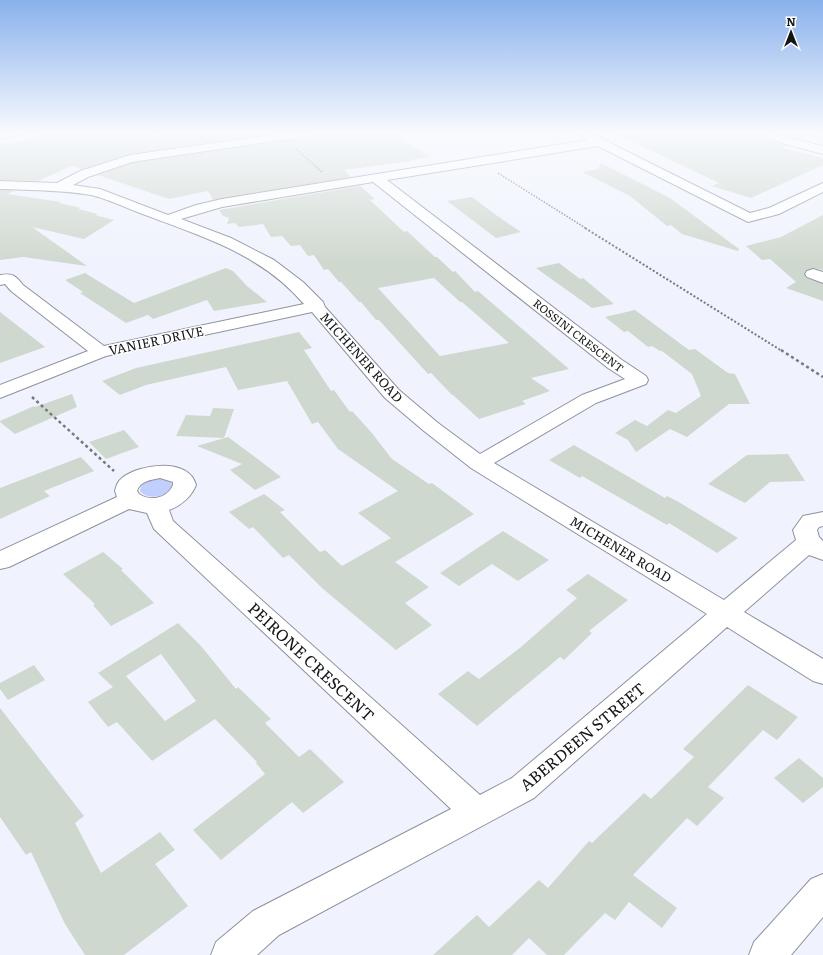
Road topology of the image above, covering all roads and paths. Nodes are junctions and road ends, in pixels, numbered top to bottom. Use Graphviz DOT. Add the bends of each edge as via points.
graph roads {
  1 [pos="81,177"];
  2 [pos="328,177"];
  3 [pos="385,177"];
  4 [pos="505,177"];
  5 [pos="666,177"];
  6 [pos="376,178"];
  7 [pos="336,184"];
  8 [pos="0,185"];
  9 [pos="59,187"];
  10 [pos="823,187"];
  11 [pos="169,219"];
  12 [pos="0,280"];
  13 [pos="316,306"];
  14 [pos="101,352"];
  15 [pos="823,377"];
  16 [pos="18,385"];
  17 [pos="0,392"];
  18 [pos="479,463"];
  19 [pos="129,492"];
  20 [pos="156,505"];
  21 [pos="823,519"];
  22 [pos="816,547"];
  23 [pos="0,561"];
  24 [pos="727,613"];
  25 [pos="823,672"];
  26 [pos="476,812"];
  27 [pos="823,892"];
  28 [pos="228,955"];
  29 [pos="767,955"];
  1 -- 9 [label="street"];
  2 -- 7 [label="path"];
  3 -- 6 [label="street"];
  4 -- 15 [label="path"];
  5 -- 10 [label="street" via="748,218 774,211"];
  6 -- 7 [label="street"];
  6 -- 18 [label="street, ROSSINI CRESCENT" via="639,380 589,399"];
  7 -- 11 [label="street" via="211,205"];
  8 -- 9 [label="street, MICHENER ROAD"];
  9 -- 11 [label="street, MICHENER ROAD" via="109,196"];
  11 -- 13 [label="street, MICHENER ROAD" via="226,241 269,263 297,285"];
  12 -- 14 [label="street" via="9,278 17,288"];
  13 -- 14 [label="street, VANIER DRIVE"];
  13 -- 18 [label="street, MICHENER ROAD" via="392,394"];
  14 -- 16 [label="street, VANIER DRIVE"];
  16 -- 17 [label="street, VANIER DRIVE"];
  16 -- 19 [label="path"];
  18 -- 24 [label="street, MICHENER ROAD"];
  19 -- 20 [label="street" via="141,505"];
  19 -- 20 [label="street" via="141,474 168,471 181,477 184,488 180,494 166,503"];
  19 -- 23 [label="street"];
  20 -- 26 [label="street, PEIRONE CRESCENT" via="162,524"];
  21 -- 22 [label="street, ABERDEEN STREET" via="811,521 805,530 806,536"];
  22 -- 24 [label="street, ABERDEEN STREET" via="746,595"];
  24 -- 25 [label="street, MICHENER ROAD"];
  24 -- 26 [label="street, ABERDEEN STREET" via="523,788"];
  26 -- 28 [label="street, ABERDEEN STREET" via="266,922"];
  27 -- 29 [label="street"];
}
